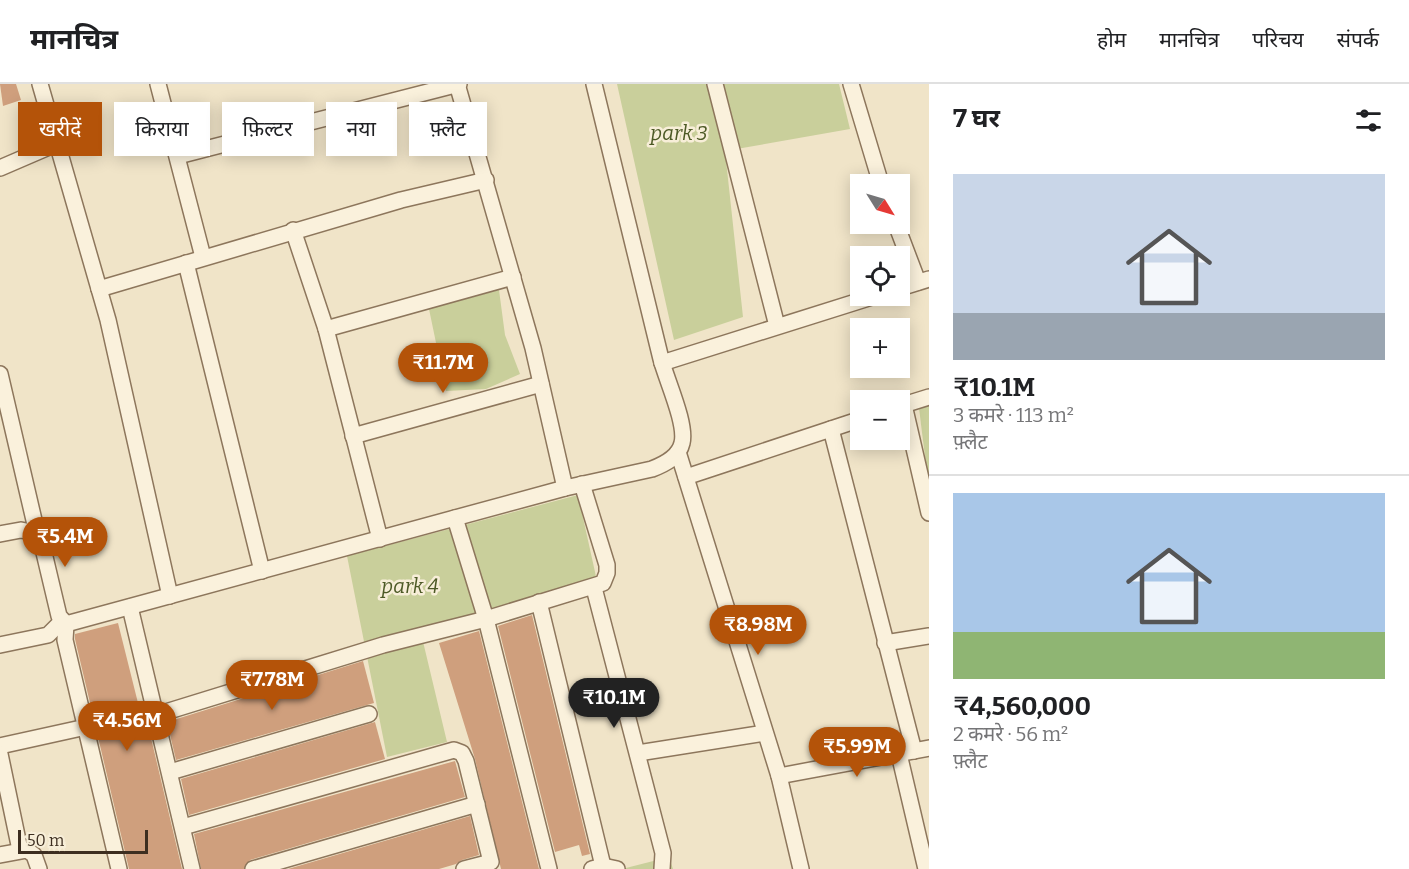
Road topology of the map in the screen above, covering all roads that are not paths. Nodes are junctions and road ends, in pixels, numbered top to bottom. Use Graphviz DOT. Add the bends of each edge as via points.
graph roads {
  1 [pos="40,84"];
  2 [pos="158,84"];
  3 [pos="458,84"];
  4 [pos="594,84"];
  5 [pos="715,84"];
  6 [pos="851,84"];
  7 [pos="45,102"];
  8 [pos="163,102"];
  9 [pos="210,148"];
  10 [pos="28,156"];
  11 [pos="62,156"];
  12 [pos="178,156"];
  13 [pos="0,168"];
  14 [pos="878,174"];
  15 [pos="486,180"];
  16 [pos="293,230"];
  17 [pos="901,234"];
  18 [pos="203,257"];
  19 [pos="186,262"];
  20 [pos="513,277"];
  21 [pos="924,280"];
  22 [pos="99,289"];
  23 [pos="850,304"];
  24 [pos="777,326"];
  25 [pos="326,329"];
  26 [pos="662,363"];
  27 [pos="0,374"];
  28 [pos="541,384"];
  29 [pos="929,397"];
  30 [pos="910,403"];
  31 [pos="5,420"];
  32 [pos="850,423"];
  33 [pos="831,429"];
  34 [pos="353,436"];
  35 [pos="910,437"];
  36 [pos="678,452"];
  37 [pos="686,477"];
  38 [pos="582,484"];
  39 [pos="565,488"];
  40 [pos="929,513"];
  41 [pos="455,518"];
  42 [pos="36,533"];
  43 [pos="0,534"];
  44 [pos="380,539"];
  45 [pos="262,571"];
  46 [pos="594,588"];
  47 [pos="171,596"];
  48 [pos="539,602"];
  49 [pos="130,608"];
  50 [pos="486,619"];
  51 [pos="64,622"];
  52 [pos="929,636"];
  53 [pos="885,644"];
  54 [pos="0,645"];
  55 [pos="369,714"];
  56 [pos="156,715"];
  57 [pos="86,727"];
  58 [pos="765,733"];
  59 [pos="0,746"];
  60 [pos="914,751"];
  61 [pos="638,753"];
  62 [pos="0,754"];
  63 [pos="170,772"];
  64 [pos="779,776"];
  65 [pos="477,804"];
  66 [pos="183,827"];
  67 [pos="20,850"];
  68 [pos="0,855"];
  69 [pos="492,865"];
  70 [pos="604,868"];
  71 [pos="39,869"];
  72 [pos="119,869"];
  73 [pos="192,869"];
  74 [pos="253,869"];
  75 [pos="464,869"];
  76 [pos="549,869"];
  77 [pos="662,869"];
  78 [pos="801,869"];
  79 [pos="927,869"];
  1 -- 7 [label="street"];
  2 -- 8 [label="street"];
  3 -- 9 [label="street"];
  3 -- 15 [label="street"];
  4 -- 26 [label="street"];
  5 -- 24 [label="street"];
  6 -- 14 [label="street"];
  10 -- 13 [label="street"];
  11 -- 22 [label="street"];
  12 -- 18 [label="street"];
  15 -- 16 [label="street"];
  15 -- 20 [label="street"];
  16 -- 18 [label="street"];
  16 -- 25 [label="street"];
  17 -- 21 [label="street"];
  18 -- 19 [label="street"];
  19 -- 22 [label="street"];
  19 -- 45 [label="street"];
  20 -- 25 [label="street"];
  20 -- 28 [label="street"];
  22 -- 47 [label="street"];
  23 -- 24 [label="street"];
  24 -- 26 [label="street"];
  25 -- 34 [label="street"];
  26 -- 36 [label="street" via="682,429 683,442"];
  27 -- 31 [label="street"];
  28 -- 34 [label="street"];
  28 -- 39 [label="street"];
  29 -- 30 [label="street"];
  31 -- 42 [label="street"];
  32 -- 33 [label="street"];
  33 -- 37 [label="street"];
  33 -- 53 [label="street"];
  34 -- 44 [label="street"];
  35 -- 40 [label="street"];
  36 -- 37 [label="street"];
  36 -- 38 [label="street" via="652,469"];
  37 -- 58 [label="street"];
  38 -- 39 [label="street"];
  38 -- 46 [label="street" via="607,564 603,583"];
  39 -- 41 [label="street"];
  41 -- 44 [label="street"];
  41 -- 50 [label="street"];
  42 -- 43 [label="street" via="21,530"];
  42 -- 51 [label="street"];
  44 -- 45 [label="street"];
  45 -- 47 [label="street"];
  46 -- 48 [label="street"];
  46 -- 61 [label="street"];
  47 -- 49 [label="street"];
  48 -- 50 [label="street"];
  48 -- 70 [label="street"];
  49 -- 51 [label="street"];
  49 -- 56 [label="street"];
  50 -- 56 [label="street" via="383,645"];
  50 -- 76 [label="street"];
  51 -- 54 [label="street" via="48,635"];
  51 -- 57 [label="street"];
  52 -- 53 [label="street"];
  53 -- 60 [label="street"];
  55 -- 63 [label="street"];
  56 -- 63 [label="street"];
  57 -- 59 [label="street"];
  57 -- 72 [label="street"];
  58 -- 61 [label="street"];
  58 -- 64 [label="street"];
  60 -- 64 [label="street"];
  60 -- 79 [label="street"];
  61 -- 77 [label="street" via="663,853"];
  62 -- 67 [label="street"];
  63 -- 66 [label="street"];
  64 -- 78 [label="street"];
  65 -- 66 [label="street" via="466,761 462,753 454,750"];
  65 -- 69 [label="street"];
  65 -- 74 [label="street"];
  66 -- 73 [label="street"];
  67 -- 68 [label="street"];
  67 -- 71 [label="street" via="34,855"];
  69 -- 75 [label="street"];
}
